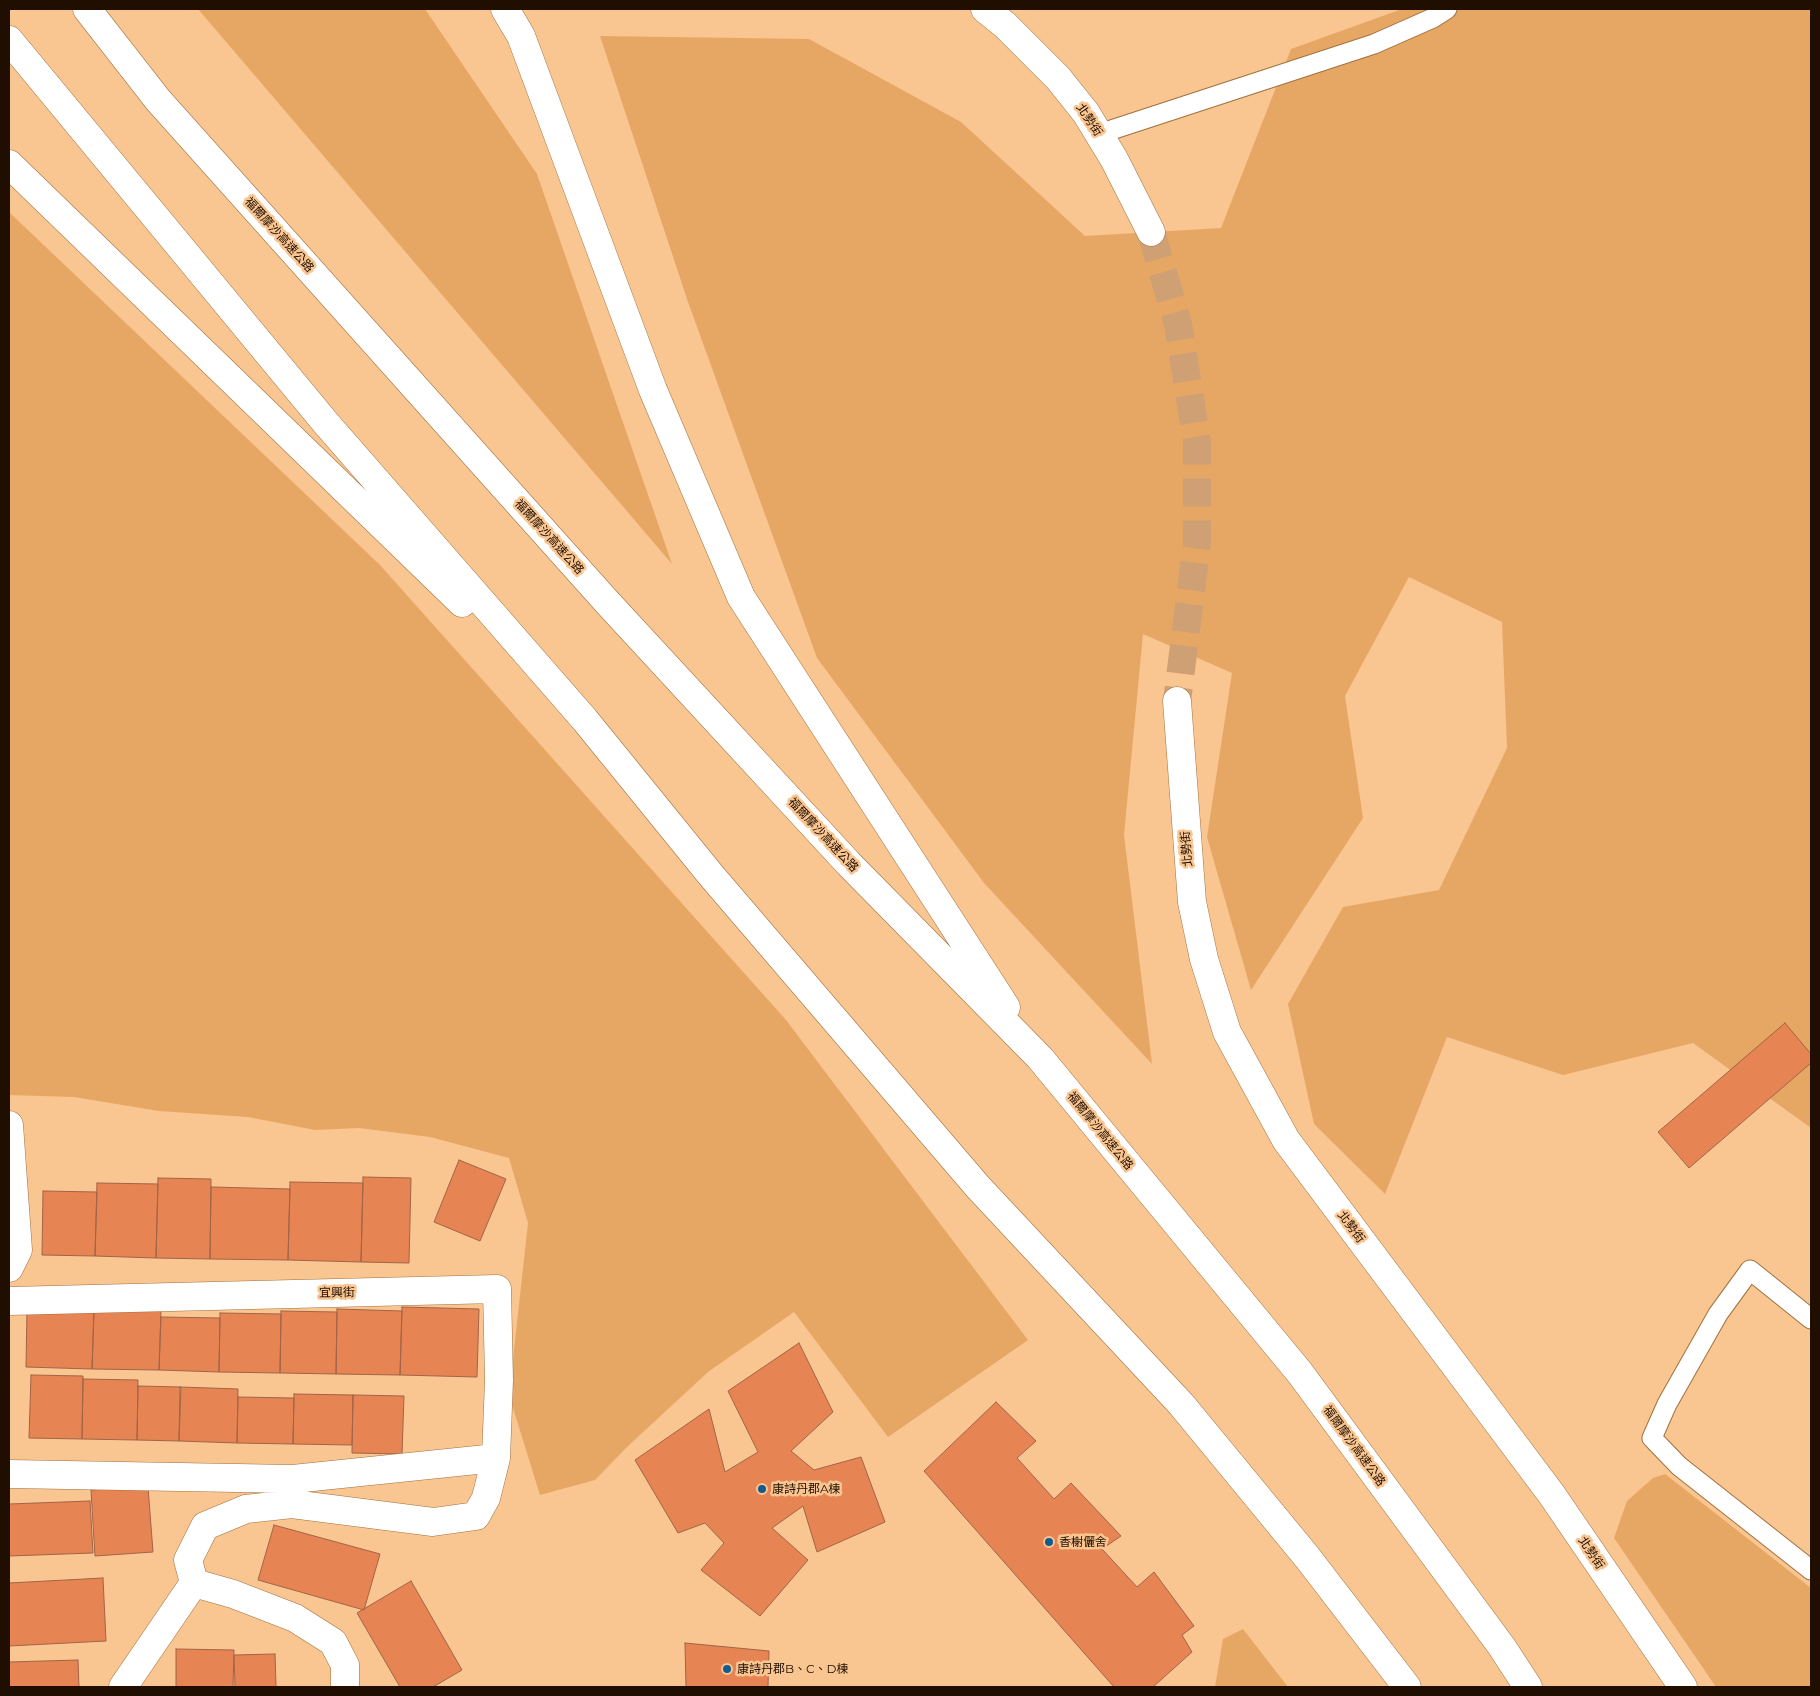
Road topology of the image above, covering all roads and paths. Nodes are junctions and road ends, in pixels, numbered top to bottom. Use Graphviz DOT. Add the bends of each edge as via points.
graph roads {
  1 [pos="87,9"];
  2 [pos="505,9"];
  3 [pos="1447,9"];
  4 [pos="995,17"];
  5 [pos="9,40"];
  6 [pos="1099,134"];
  7 [pos="9,164"];
  8 [pos="1151,232"];
  9 [pos="1177,702"];
  10 [pos="585,720"];
  11 [pos="1040,1058"];
  12 [pos="9,1127"];
  13 [pos="9,1268"];
  14 [pos="9,1301"];
  15 [pos="1811,1319"];
  16 [pos="496,1458"];
  17 [pos="9,1474"];
  18 [pos="1811,1570"];
  19 [pos="194,1583"];
  20 [pos="123,1687"];
  21 [pos="345,1687"];
  22 [pos="1407,1687"];
  23 [pos="1528,1687"];
  24 [pos="1683,1687"];
  1 -- 11 [label="main road, 福爾摩沙高速公路" via="158,100 607,602 849,864"];
  2 -- 11 [label="main road" via="521,36 653,390 741,598"];
  3 -- 6 [label="lane" via="1374,44"];
  4 -- 6 [label="main road, 北勢街" via="1058,78"];
  5 -- 10 [label="main road" via="325,422"];
  6 -- 8 [label="main road, 北勢街"];
  7 -- 10 [label="main road" via="294,443"];
  9 -- 24 [label="main road, 北勢街" via="1192,902 1204,959 1227,1032 1286,1140 1552,1495"];
  10 -- 22 [label="main road" via="710,874 978,1187 1181,1404 1306,1556"];
  11 -- 23 [label="main road, 福爾摩沙高速公路" via="1300,1373"];
  12 -- 13 [label="main road" via="18,1250"];
  14 -- 16 [label="main road, 宜興街" via="497,1288 499,1380"];
  15 -- 18 [label="lane" via="1750,1270 1718,1314 1667,1404 1652,1438 1679,1466"];
  16 -- 17 [label="main road" via="293,1479"];
  16 -- 19 [label="main road, 宜興街" via="486,1498 476,1516 433,1522 292,1504 246,1509 205,1526 188,1560"];
  19 -- 20 [label="main road"];
  19 -- 21 [label="main road" via="295,1618 334,1642 345,1665"];
}
